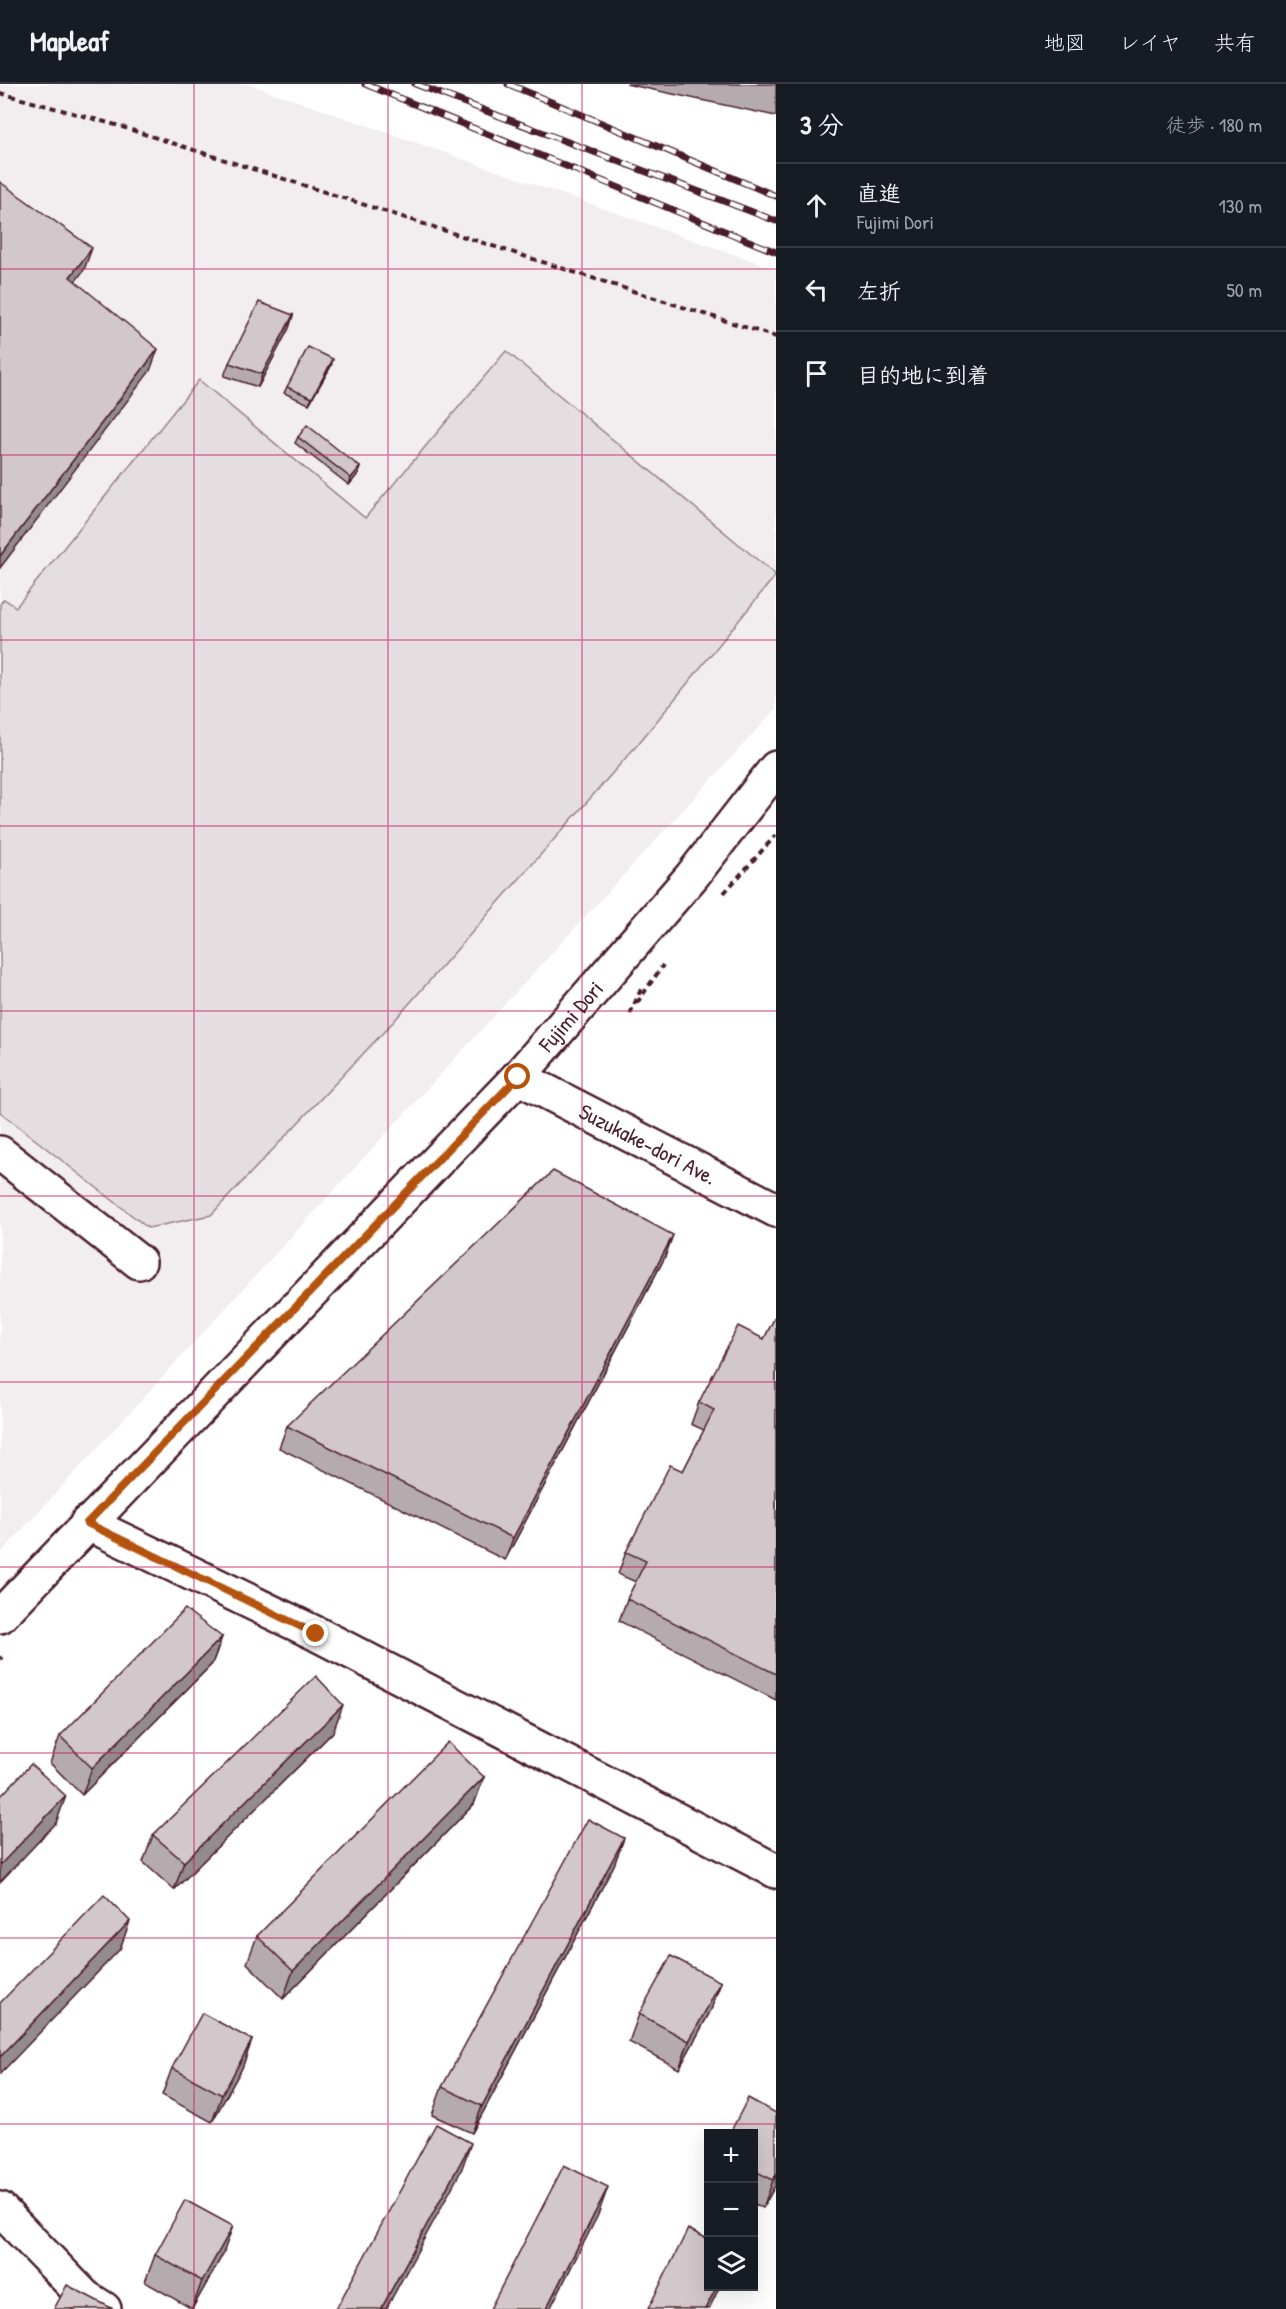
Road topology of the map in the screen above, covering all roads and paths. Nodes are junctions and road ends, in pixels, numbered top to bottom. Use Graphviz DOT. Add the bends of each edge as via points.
graph roads {
  1 [pos="0,93"];
  2 [pos="776,338"];
  3 [pos="776,768"];
  4 [pos="776,836"];
  5 [pos="723,894"];
  6 [pos="668,956"];
  7 [pos="630,1014"];
  8 [pos="518,1077"];
  9 [pos="0,1153"];
  10 [pos="776,1210"];
  11 [pos="139,1262"];
  12 [pos="87,1523"];
  13 [pos="0,1616"];
  14 [pos="776,1871"];
  15 [pos="0,2209"];
  16 [pos="104,2309"];
  1 -- 2 [label="path" via="116,125"];
  3 -- 8 [label="street, Fujimi Dori" via="692,876"];
  4 -- 5 [label="path"];
  6 -- 7 [label="path"];
  8 -- 10 [label="street, Suzukake-dori Ave."];
  8 -- 12 [label="street, Fujimi Dori"];
  9 -- 11 [label="street"];
  12 -- 13 [label="street, Fujimi Dori"];
  12 -- 14 [label="street" via="316,1634"];
  15 -- 16 [label="street" via="85,2297"];
}
